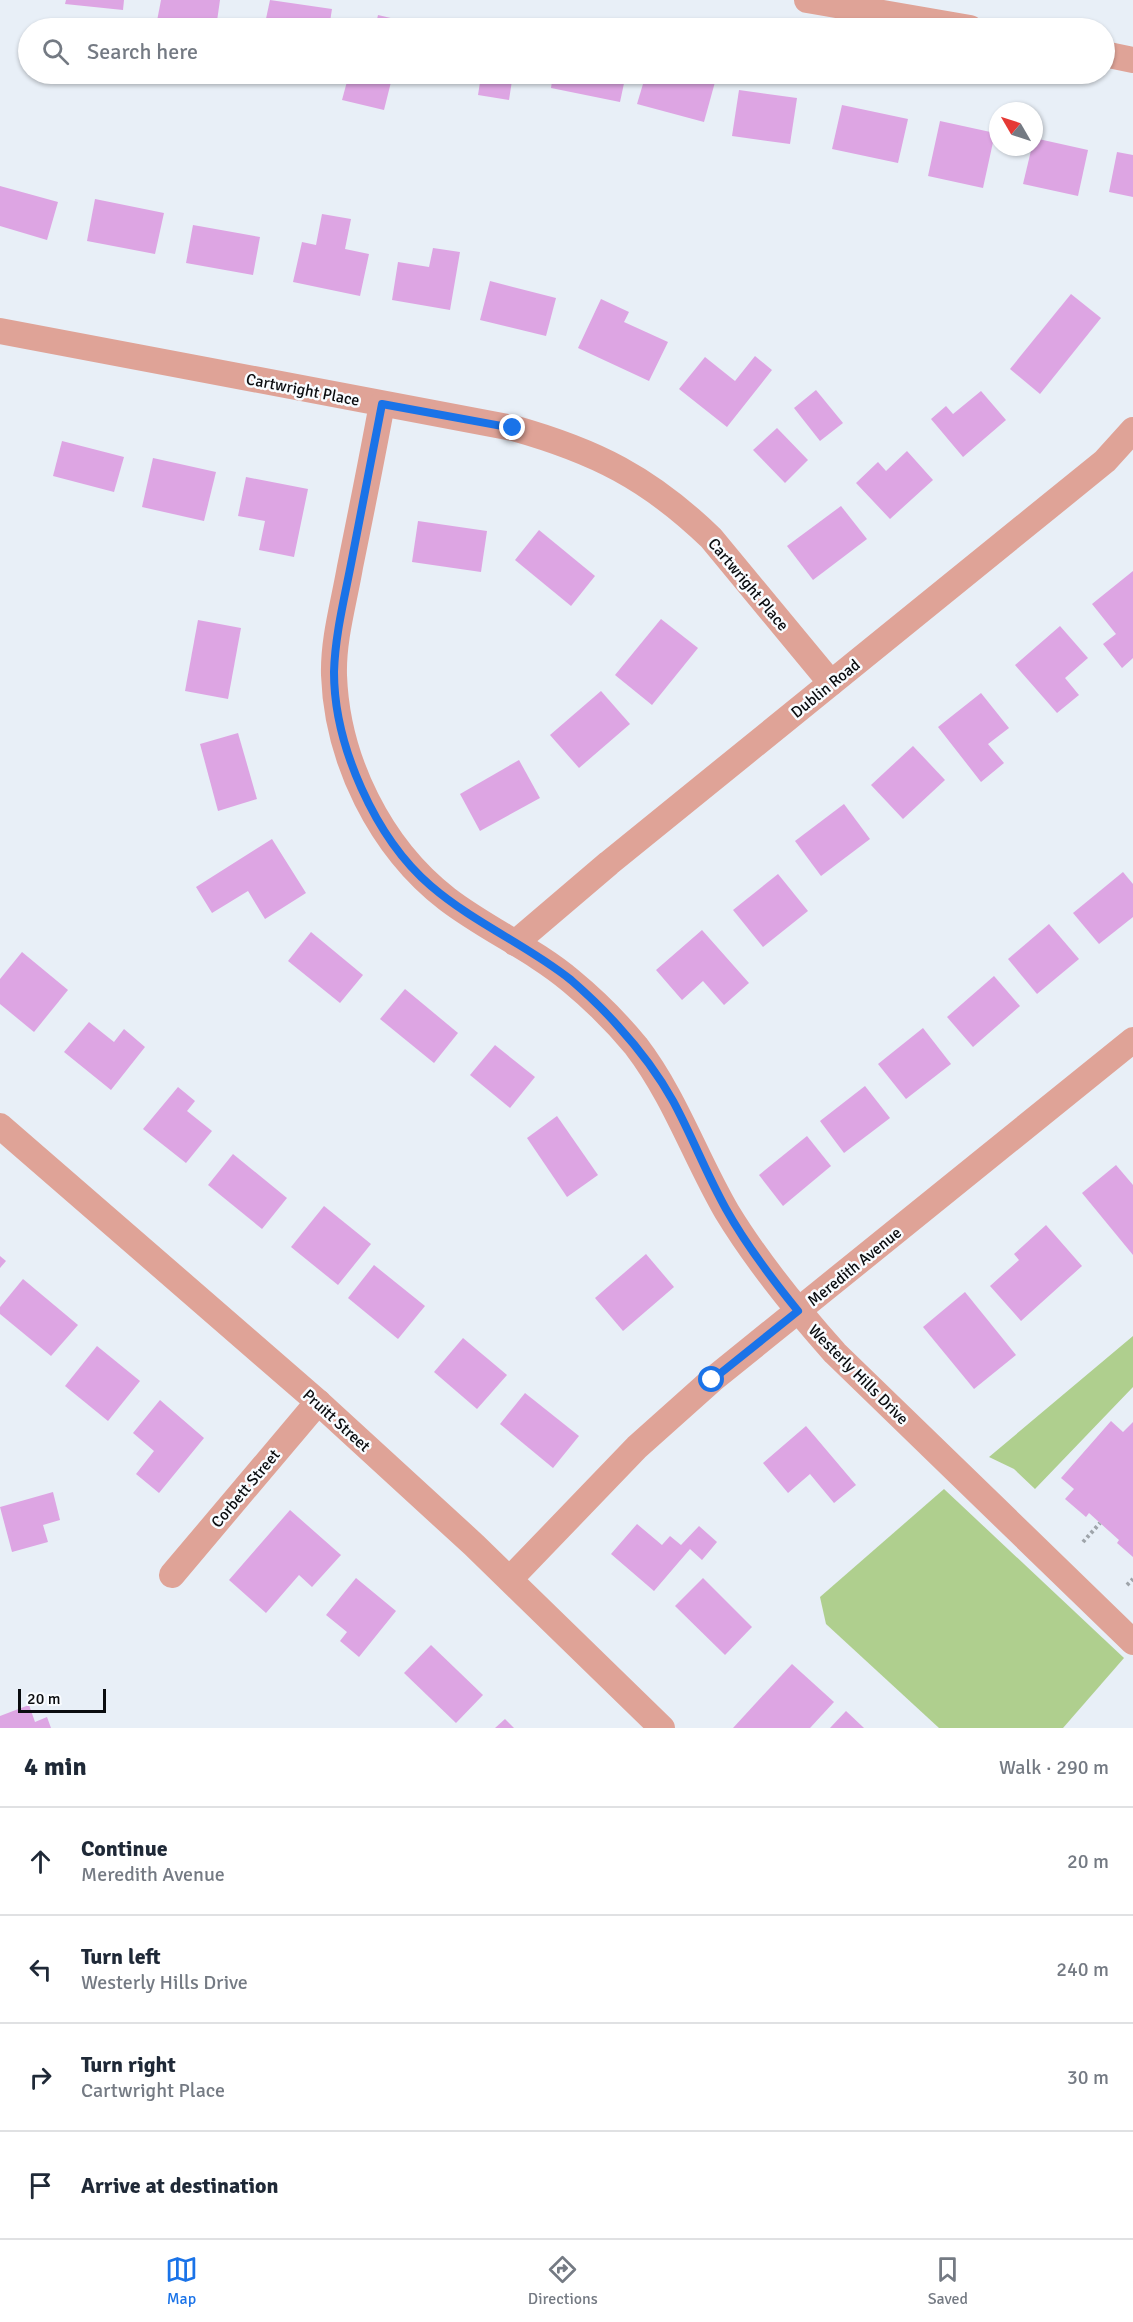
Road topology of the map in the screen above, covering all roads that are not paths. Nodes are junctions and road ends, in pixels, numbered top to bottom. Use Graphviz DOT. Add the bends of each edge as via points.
graph roads {
  1 [pos="807,0"];
  2 [pos="912,18"];
  3 [pos="1115,56"];
  4 [pos="1133,60"];
  5 [pos="0,331"];
  6 [pos="382,404"];
  7 [pos="1133,430"];
  8 [pos="831,683"];
  9 [pos="515,943"];
  10 [pos="1133,1040"];
  11 [pos="0,1126"];
  12 [pos="798,1311"];
  13 [pos="318,1402"];
  14 [pos="172,1575"];
  15 [pos="510,1579"];
  16 [pos="1133,1642"];
  17 [pos="662,1728"];
  1 -- 2 [label="street"];
  3 -- 4 [label="street"];
  5 -- 6 [label="street, Cartwright Place"];
  6 -- 8 [label="street, Cartwright Place" via="513,428 568,444 645,482 711,538"];
  6 -- 9 [label="street, Westerly Hills Drive" via="337,634 334,674 339,715 369,806 412,867 469,915"];
  7 -- 8 [label="street, Dublin Road" via="1105,461"];
  8 -- 9 [label="street, Dublin Road"];
  9 -- 12 [label="street, Westerly Hills Drive" via="571,980 636,1047 672,1099 726,1210"];
  10 -- 12 [label="street, Meredith Avenue"];
  11 -- 13 [label="street, Pruitt Street"];
  12 -- 15 [label="street, Meredith Avenue" via="637,1447"];
  12 -- 16 [label="street, Westerly Hills Drive" via="835,1353"];
  13 -- 14 [label="street, Corbett Street"];
  13 -- 15 [label="street, Pruitt Street"];
  15 -- 17 [label="street, Pruitt Street"];
}
